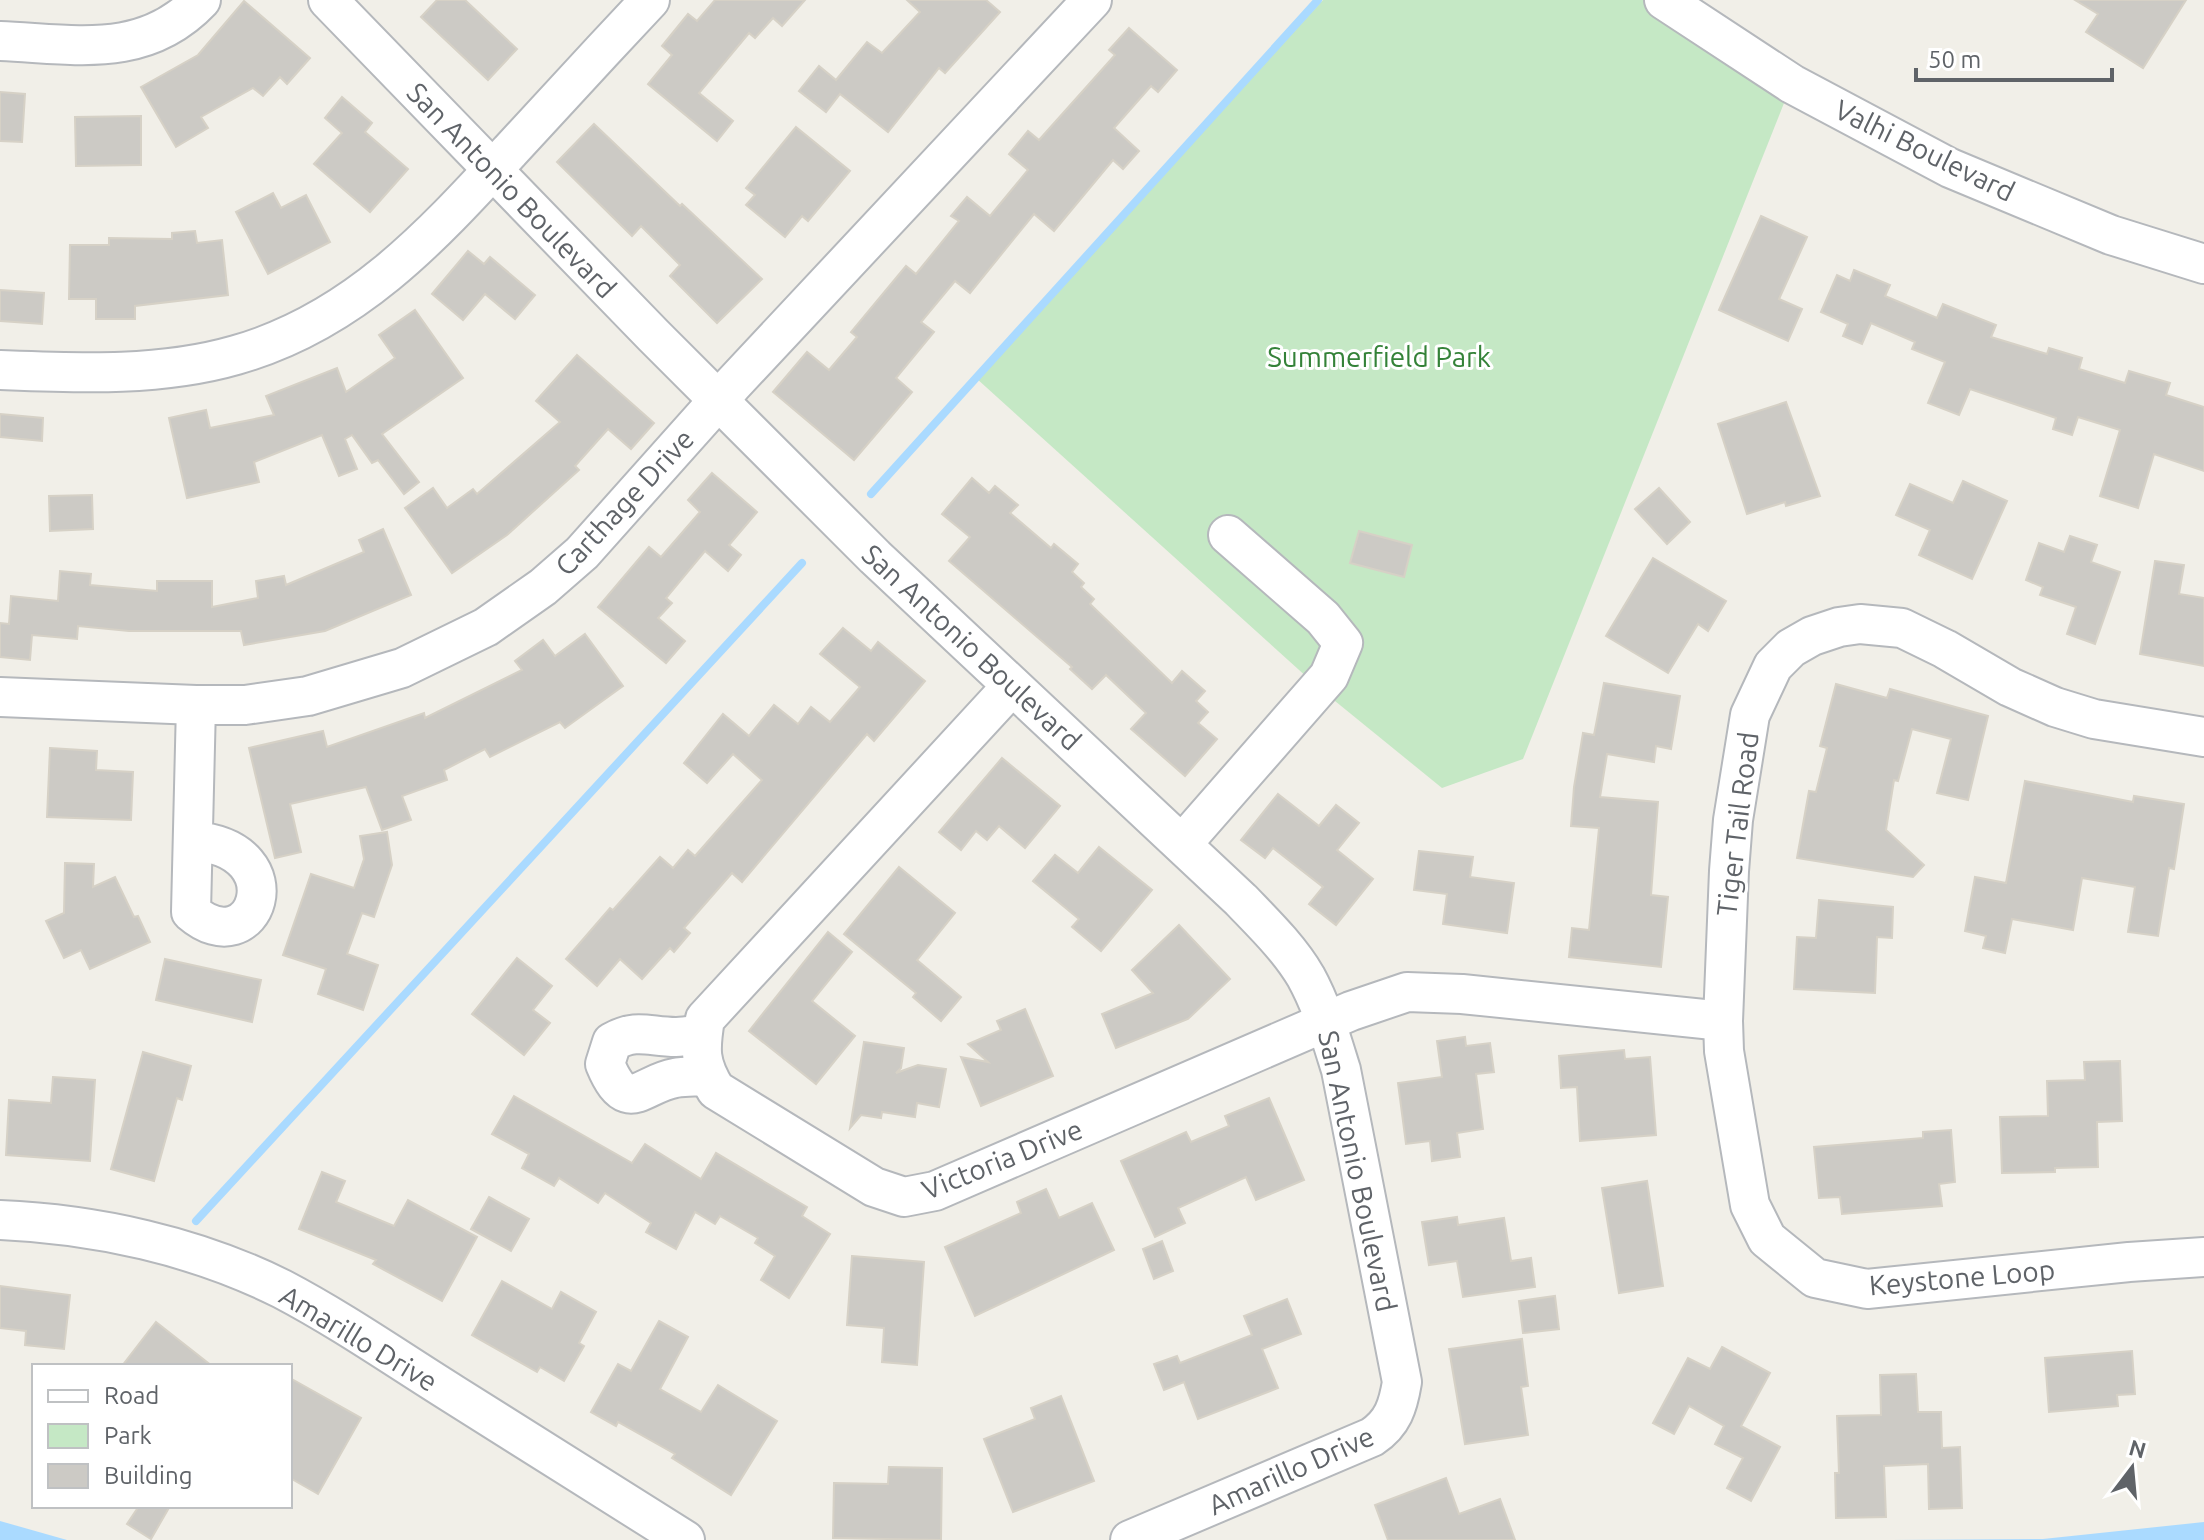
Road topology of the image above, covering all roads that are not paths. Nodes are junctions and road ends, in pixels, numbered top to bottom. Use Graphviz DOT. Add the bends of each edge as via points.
graph roads {
  1 [pos="201,0"];
  2 [pos="328,0"];
  3 [pos="650,0"];
  4 [pos="1092,0"];
  5 [pos="1664,0"];
  6 [pos="0,41"];
  7 [pos="493,170"];
  8 [pos="2204,264"];
  9 [pos="0,370"];
  10 [pos="718,400"];
  11 [pos="1228,535"];
  12 [pos="1012,686"];
  13 [pos="0,697"];
  14 [pos="196,705"];
  15 [pos="2204,737"];
  16 [pos="194,841"];
  17 [pos="1183,843"];
  18 [pos="1723,1021"];
  19 [pos="1326,1022"];
  20 [pos="702,1034"];
  21 [pos="707,1076"];
  22 [pos="0,1220"];
  23 [pos="2204,1257"];
  24 [pos="1398,1406"];
  25 [pos="685,1540"];
  26 [pos="1130,1540"];
  1 -- 6 [label="street" via="183,19 120,44"];
  2 -- 7 [label="street, San Antonio Boulevard"];
  3 -- 7 [label="street"];
  4 -- 10 [label="street, Carthage Drive"];
  5 -- 8 [label="street, Valhi Boulevard" via="1792,84 1950,168 2111,235"];
  7 -- 9 [label="street" via="391,272 345,306 291,335 196,365 84,373"];
  7 -- 10 [label="street, San Antonio Boulevard"];
  10 -- 12 [label="street, San Antonio Boulevard"];
  10 -- 14 [label="street, Carthage Drive" via="582,553 486,627 402,668 308,696"];
  11 -- 17 [label="street" via="1323,618 1343,643 1329,676"];
  12 -- 17 [label="street, San Antonio Boulevard"];
  12 -- 20 [label="street" via="705,1019"];
  13 -- 14 [label="street, Carthage Drive"];
  14 -- 16 [label="street"];
  15 -- 18 [label="street, Tiger Tail Road" via="2094,719 2055,707 1902,628 1839,627 1791,648 1773,666 1750,715 1730,859"];
  17 -- 19 [label="street, San Antonio Boulevard" via="1277,937 1305,976"];
  18 -- 19 [label="street, Victoria Drive" via="1407,992"];
  18 -- 23 [label="street, Keystone Loop" via="1750,1205 1767,1239 1815,1278 1867,1289"];
  19 -- 21 [label="street, Victoria Drive" via="935,1191 904,1197 874,1187 755,1114 716,1090"];
  19 -- 24 [label="street, San Antonio Boulevard" via="1341,1070 1402,1382"];
  20 -- 21 [label="street" via="700,1052"];
  20 -- 21 [label="street" via="626,1035 612,1042 605,1064 612,1082 631,1093 673,1078"];
  22 -- 25 [label="street, Amarillo Drive" via="121,1234 205,1258 281,1289"];
  24 -- 26 [label="street, Amarillo Drive" via="1386,1427 1372,1437"];
}
